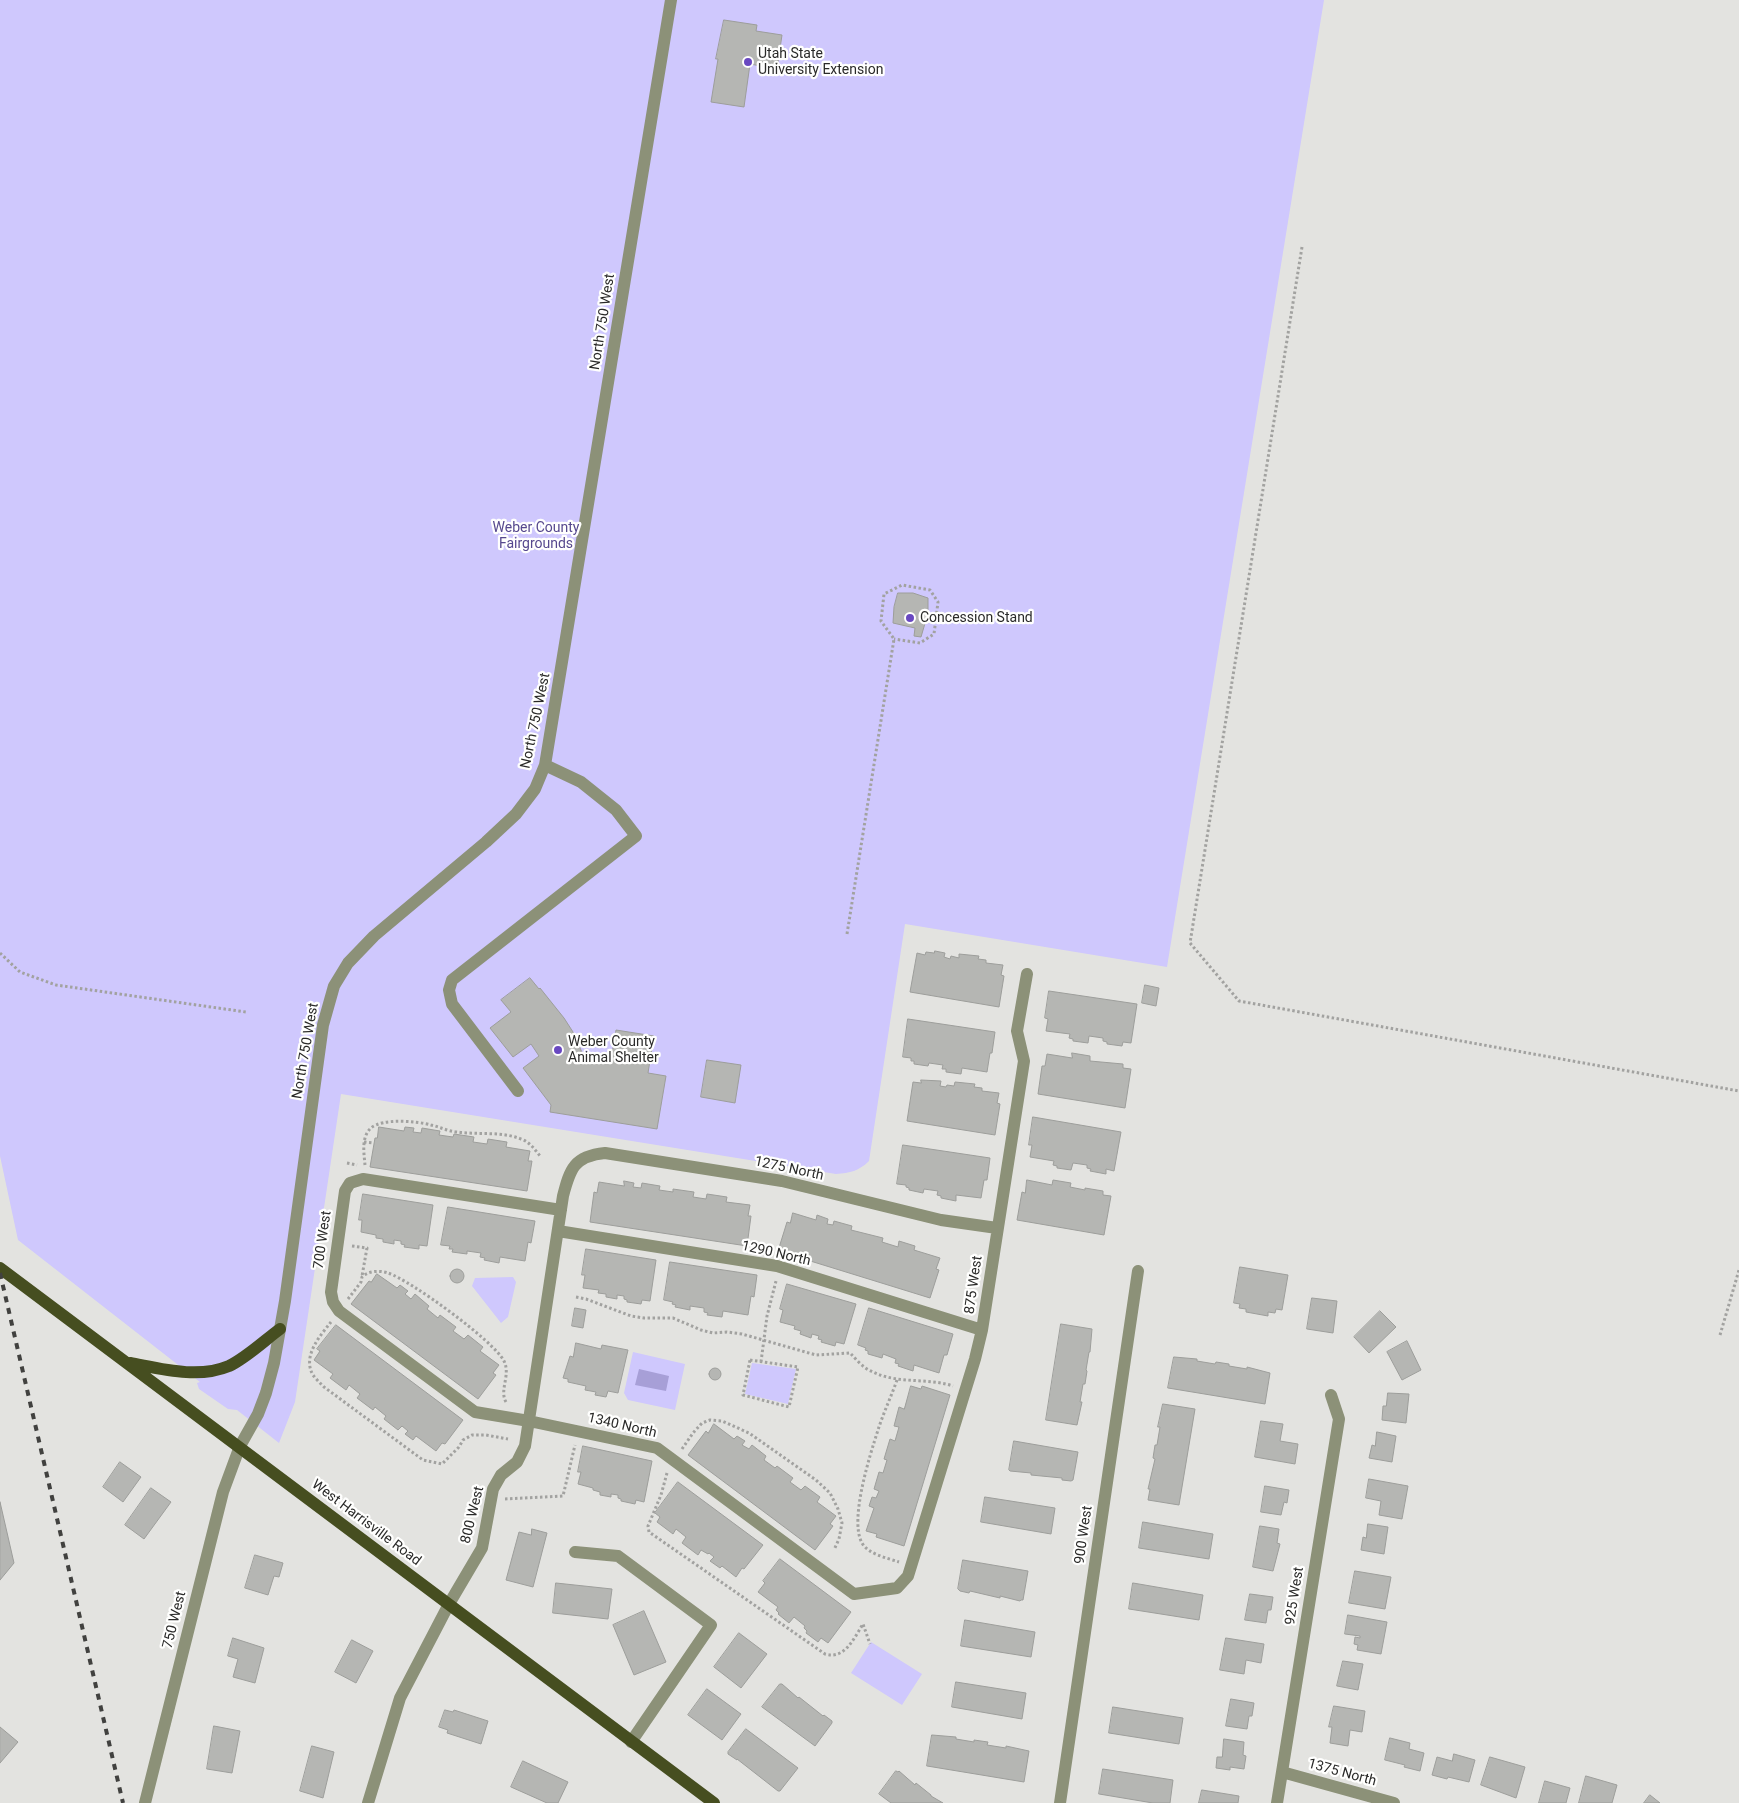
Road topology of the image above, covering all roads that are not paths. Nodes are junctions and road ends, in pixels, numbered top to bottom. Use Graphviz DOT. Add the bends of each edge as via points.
graph roads {
  1 [pos="671,0"];
  2 [pos="545,765"];
  3 [pos="1026,974"];
  4 [pos="518,1091"];
  5 [pos="575,1164"];
  6 [pos="561,1210"];
  7 [pos="997,1228"];
  8 [pos="558,1231"];
  9 [pos="0,1268"];
  10 [pos="1138,1271"];
  11 [pos="333,1302"];
  12 [pos="280,1329"];
  13 [pos="982,1330"];
  14 [pos="129,1363"];
  15 [pos="1331,1395"];
  16 [pos="529,1421"];
  17 [pos="240,1446"];
  18 [pos="575,1552"];
  19 [pos="897,1588"];
  20 [pos="449,1604"];
  21 [pos="631,1742"];
  22 [pos="1282,1772"];
  23 [pos="145,1803"];
  24 [pos="368,1803"];
  25 [pos="714,1803"];
  26 [pos="1060,1803"];
  27 [pos="1277,1803"];
  28 [pos="1394,1803"];
  1 -- 2 [label="street, North 750 West"];
  2 -- 4 [label="street" via="581,782 616,810 636,836 452,980 452,1004"];
  2 -- 12 [label="street, North 750 West" via="535,789 516,814 374,936 348,963 334,986 323,1026"];
  3 -- 7 [label="street, 875 West" via="1017,1031 1024,1061"];
  5 -- 6 [label="street, 800 West" via="567,1180"];
  5 -- 7 [label="street, 1275 North" via="589,1154 605,1152 782,1181 941,1220"];
  6 -- 8 [label="street, 800 West"];
  6 -- 11 [label="street, 700 West" via="364,1179 350,1183 345,1191 331,1292"];
  7 -- 13 [label="street, 875 West"];
  8 -- 13 [label="street, 1290 North" via="776,1266"];
  8 -- 16 [label="street, 800 West"];
  9 -- 14 [label="main road, West Harrisville Road"];
  10 -- 26 [label="street, 900 West"];
  11 -- 16 [label="street, 1340 North" via="339,1311 475,1412"];
  12 -- 14 [label="main road" via="230,1366 210,1371 183,1372"];
  12 -- 17 [label="street, North 750 West" via="266,1393"];
  13 -- 19 [label="street, 875 West" via="908,1576"];
  14 -- 17 [label="main road, West Harrisville Road"];
  15 -- 22 [label="street, 925 West" via="1339,1419"];
  16 -- 19 [label="street, 1340 North" via="657,1448 854,1594"];
  16 -- 20 [label="street, 800 West" via="525,1446 517,1462 502,1475 493,1489 482,1548"];
  17 -- 20 [label="main road, West Harrisville Road"];
  17 -- 23 [label="street, 750 West" via="223,1492"];
  18 -- 21 [label="street" via="618,1556 711,1625"];
  20 -- 21 [label="main road, West Harrisville Road"];
  20 -- 24 [label="street, 800 West" via="400,1698"];
  21 -- 25 [label="main road, West Harrisville Road"];
  22 -- 27 [label="street, 925 West"];
  22 -- 28 [label="street, 1375 North"];
}
